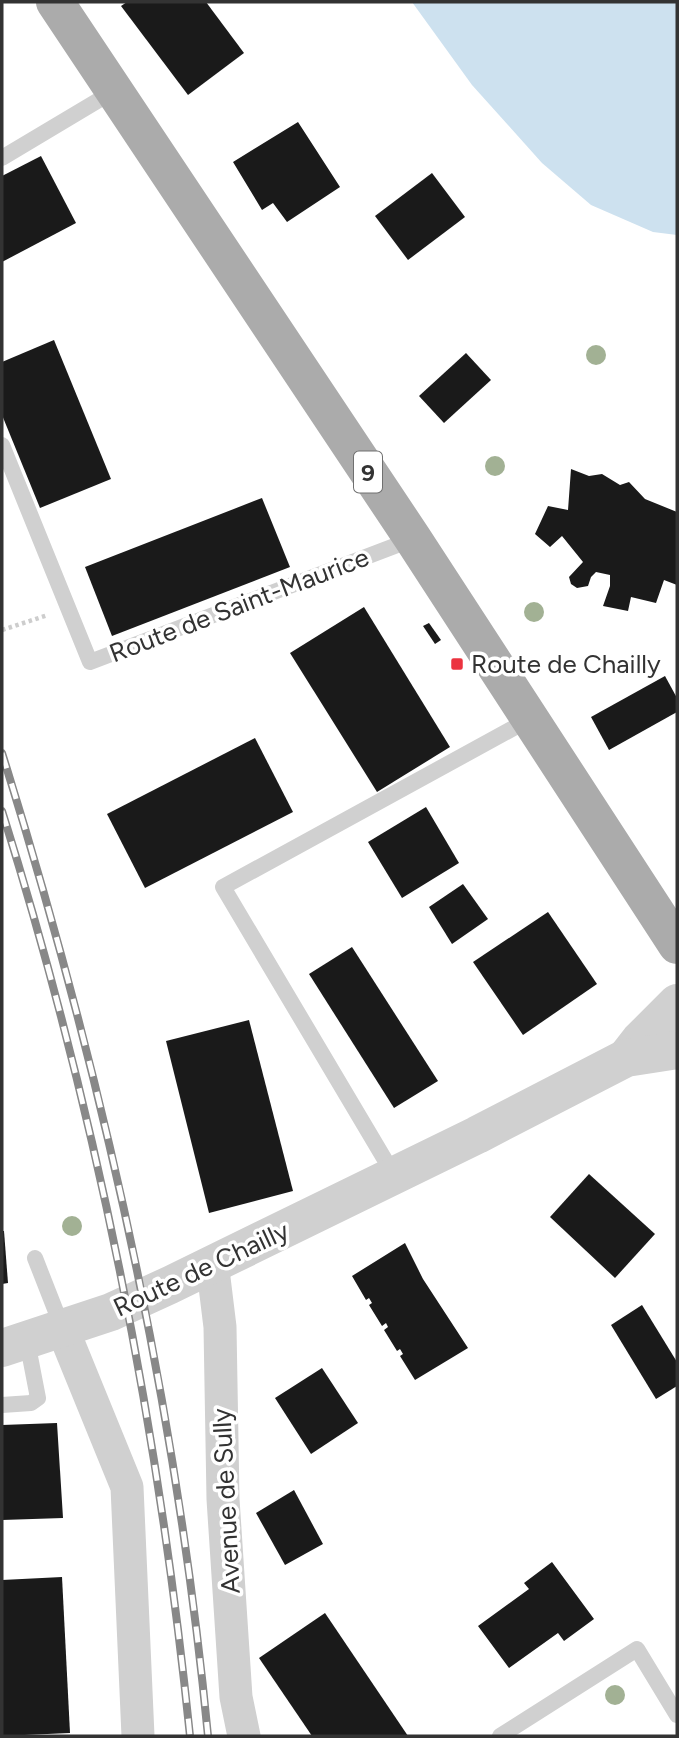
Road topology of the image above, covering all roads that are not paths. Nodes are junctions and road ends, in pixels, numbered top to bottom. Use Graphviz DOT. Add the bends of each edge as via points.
graph roads {
  1 [pos="55,2"];
  2 [pos="116,90"];
  3 [pos="2,158"];
  4 [pos="2,445"];
  5 [pos="413,538"];
  6 [pos="530,719"];
  7 [pos="677,945"];
  8 [pos="677,1003"];
  9 [pos="677,1050"];
  10 [pos="626,1058"];
  11 [pos="394,1175"];
  12 [pos="35,1258"];
  13 [pos="209,1267"];
  14 [pos="63,1330"];
  15 [pos="14,1344"];
  16 [pos="2,1405"];
  17 [pos="677,1715"];
  18 [pos="138,1736"];
  19 [pos="244,1736"];
  20 [pos="500,1736"];
  1 -- 2 [label="main road, 9"];
  2 -- 3 [label="lane"];
  2 -- 5 [label="main road, 9"];
  4 -- 5 [label="lane, Route de Saint-Maurice" via="90,662"];
  5 -- 6 [label="main road, 9"];
  6 -- 7 [label="main road, 9"];
  6 -- 11 [label="lane" via="223,887"];
  8 -- 10 [label="street, Route de Chailly"];
  9 -- 10 [label="street, Route de Chailly"];
  10 -- 11 [label="street, Route de Chailly"];
  11 -- 13 [label="street, Route de Chailly"];
  12 -- 14 [label="lane"];
  13 -- 14 [label="street, Route de Chailly"];
  13 -- 19 [label="street, Avenue de Sully" via="219,1327 223,1499 236,1698"];
  14 -- 15 [label="street, Route de Chailly"];
  14 -- 18 [label="street" via="127,1487"];
  15 -- 16 [label="lane" via="38,1398 32,1403"];
  17 -- 20 [label="lane" via="637,1649"];
}
